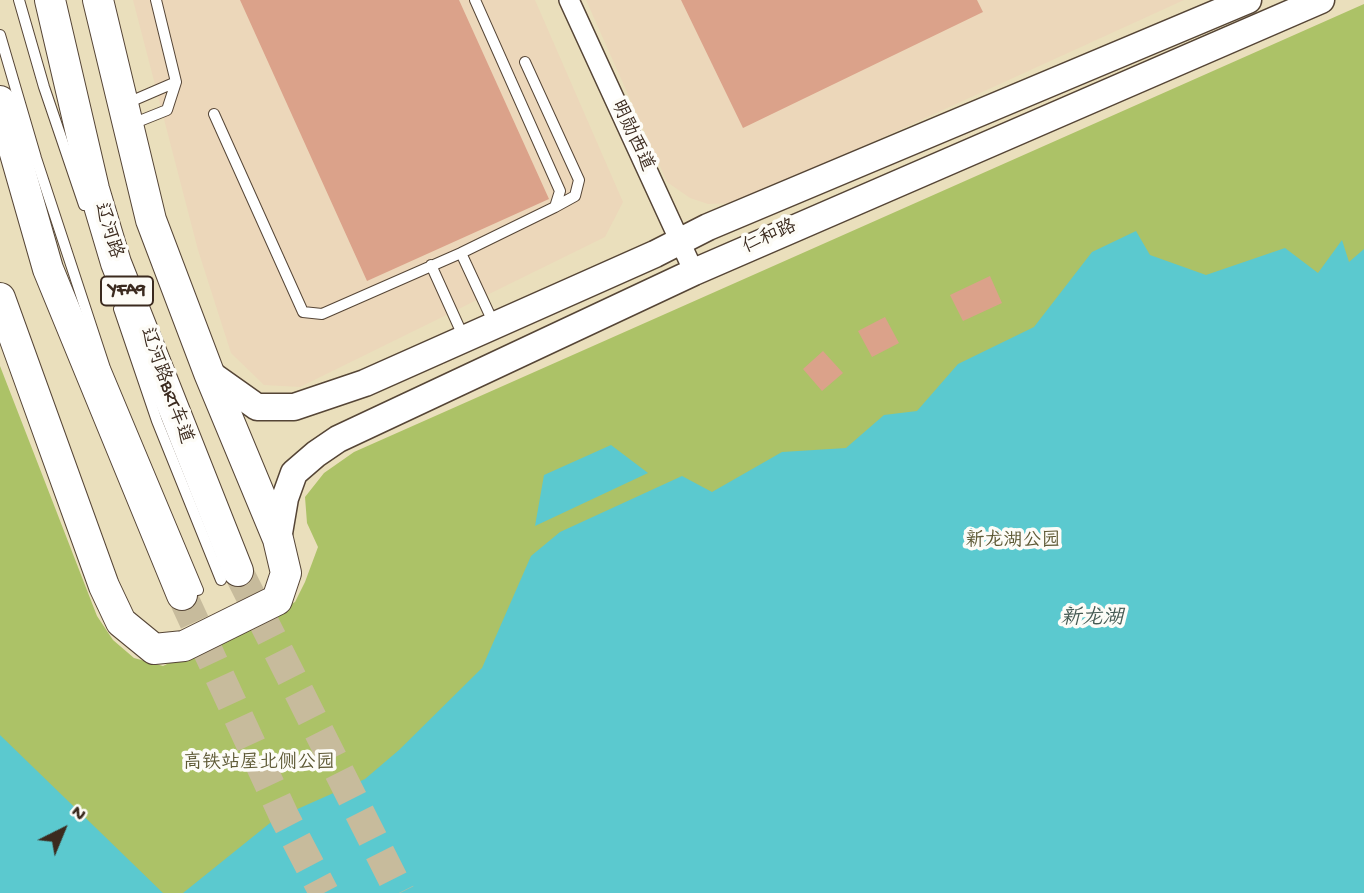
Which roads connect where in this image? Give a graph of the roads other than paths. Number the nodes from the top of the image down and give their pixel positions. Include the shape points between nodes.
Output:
1 (19, 0) edge
2 (50, 0) edge
3 (99, 0) edge
4 (475, 0) edge
5 (569, 0) edge
6 (1248, 0) edge
7 (1321, 0) edge
8 (158, 1) edge
9 (0, 35) edge
10 (525, 62) dead end
11 (176, 82) junction
12 (0, 101) edge
13 (214, 114) dead end
14 (126, 115) junction
15 (555, 207) junction
16 (87, 216) dead end
17 (681, 242) junction
18 (461, 253) junction
19 (431, 265) junction
20 (694, 272) junction
21 (113, 293) dead end
22 (0, 298) edge
23 (494, 325) junction
24 (465, 338) junction
25 (209, 373) junction
26 (278, 538) junction
27 (230, 576) joint
28 (190, 593) joint

1 - 16 lane
2 - 27 main road, 辽河路 / YFA9 via 116,263
3 - 14 main road
4 - 15 lane via 560,191
5 - 17 street, 明勋西道
6 - 17 street, 仁和路
7 - 20 street, 仁和路
8 - 11 lane
9 - 28 lane via 105,368
10 - 15 lane via 579,180 575,196
11 - 14 lane
11 - 14 lane via 167,110
12 - 28 main road via 48,269
13 - 19 lane via 303,312 322,314
14 - 25 main road via 151,219
15 - 18 lane
17 - 20 street, 明勋西道
17 - 23 street, 仁和路
18 - 19 lane
18 - 23 lane
19 - 24 lane
20 - 26 street, 仁和路 via 338,439 293,473
21 - 27 lane, 辽河路BRT车道 via 157,421
22 - 26 main road via 121,622 154,649 184,646 277,600 286,573
23 - 24 street, 仁和路
24 - 25 street, 仁和路 via 365,383 294,407 257,407
25 - 26 main road

